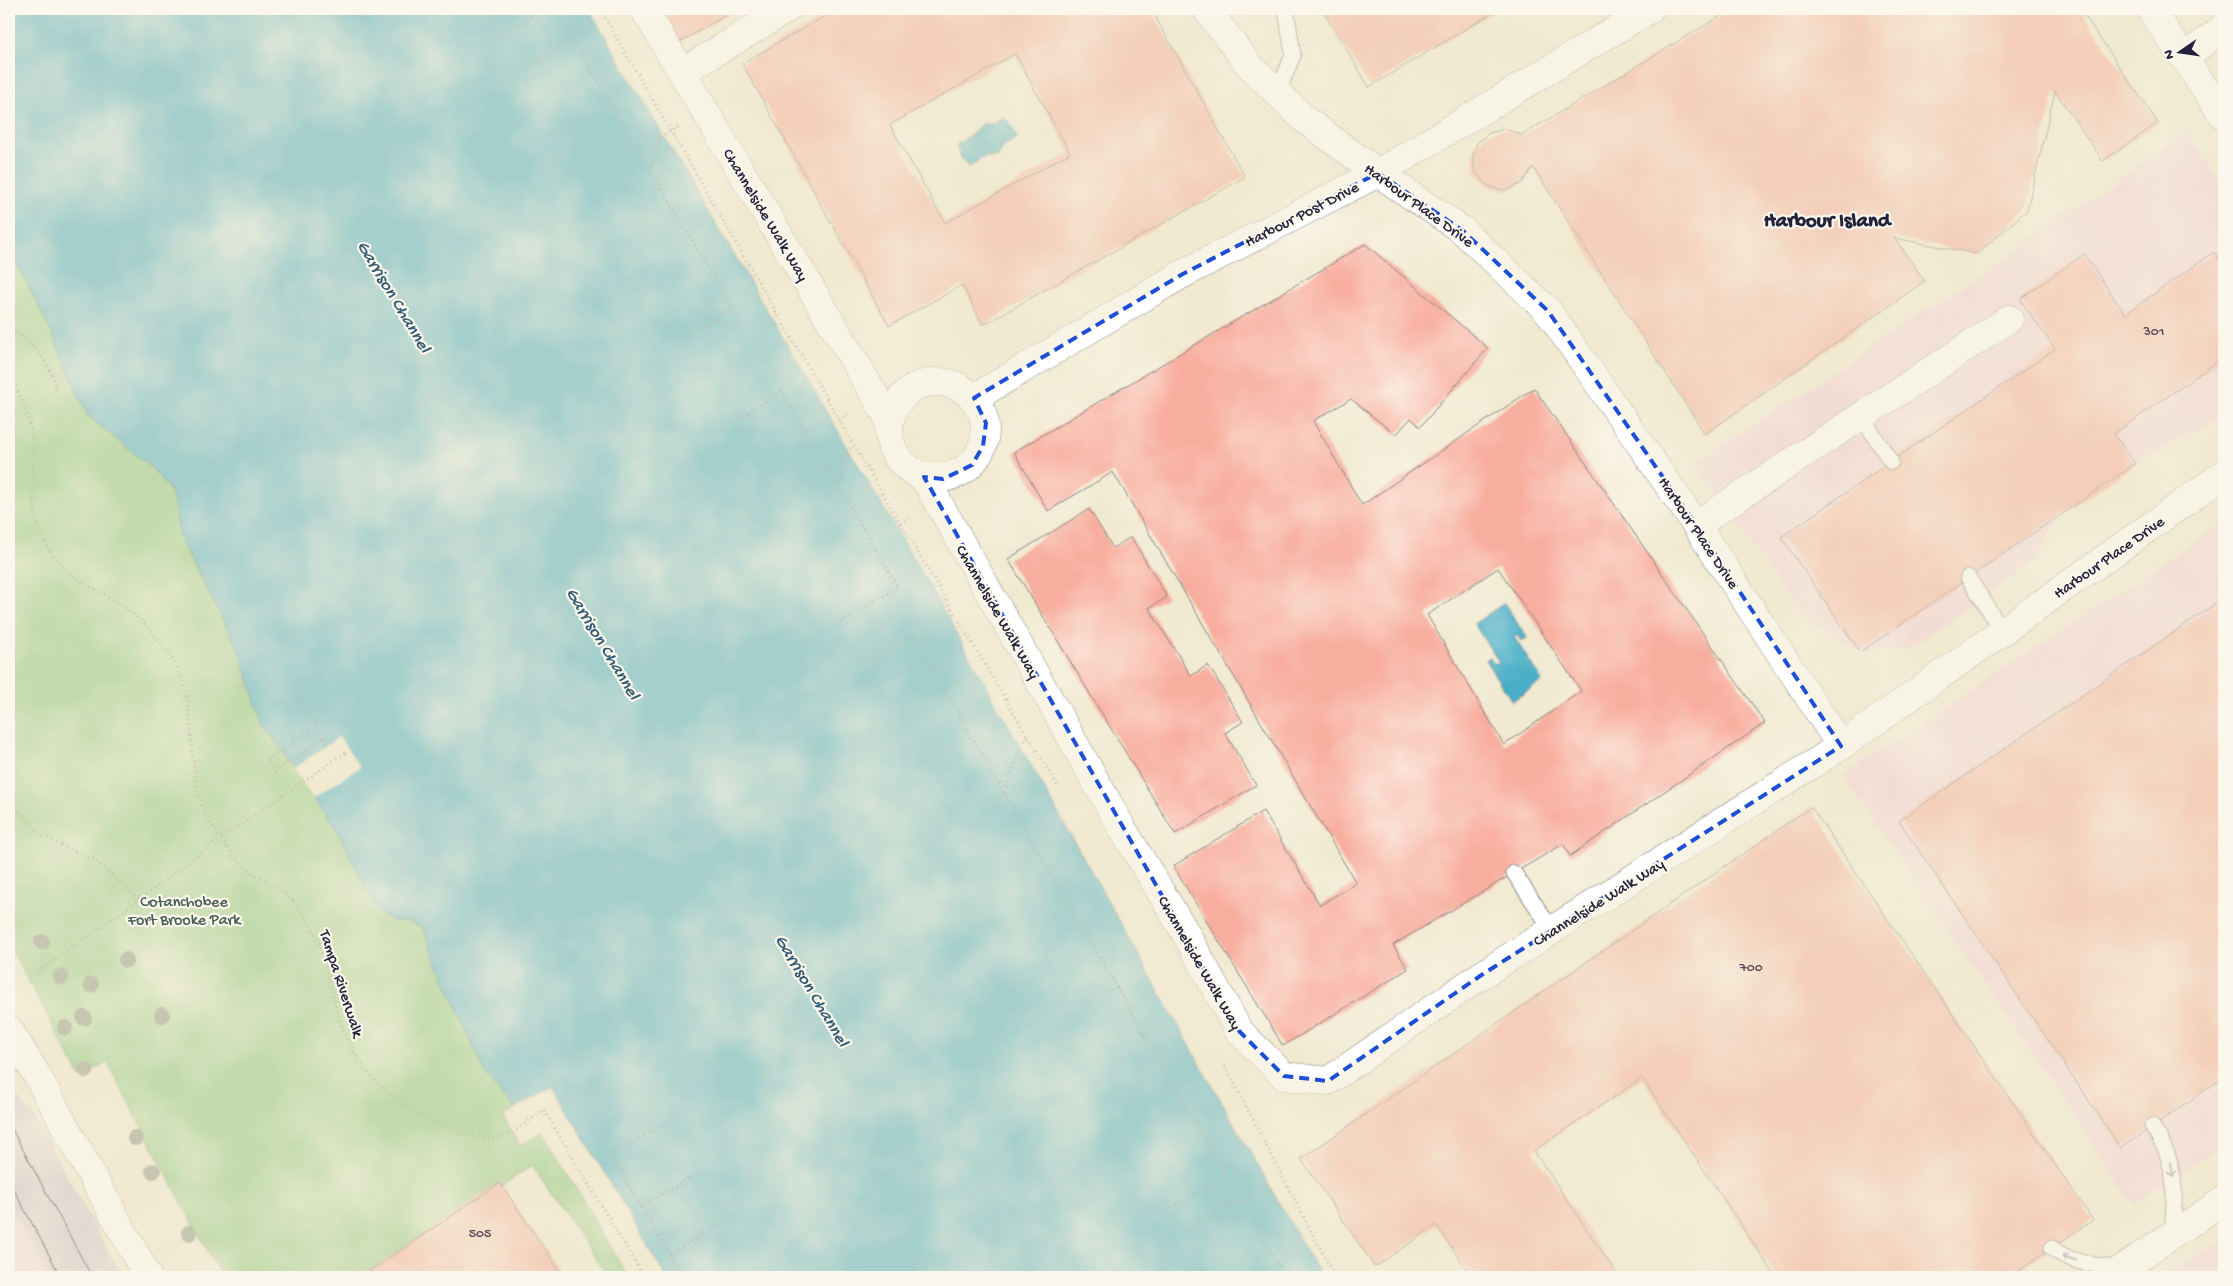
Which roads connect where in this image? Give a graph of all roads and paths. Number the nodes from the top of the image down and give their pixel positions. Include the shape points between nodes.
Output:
1 (543, 9) edge
2 (600, 9) edge
3 (644, 9) edge
4 (787, 9) edge
5 (1206, 9) edge
6 (1286, 9) edge
7 (1650, 9) edge
8 (2150, 9) edge
9 (2224, 27) edge
10 (497, 38) dead end
11 (2184, 58) junction
12 (525, 70) dead end
13 (682, 72) junction
14 (1278, 92) junction
15 (2224, 116) edge
16 (672, 131) junction
17 (651, 172) junction
18 (1378, 174) junction
19 (2009, 320) dead end
20 (9, 326) edge
21 (681, 339) dead end
22 (9, 373) edge
23 (56, 390) dead end
24 (974, 398) junction
25 (1862, 417) junction
26 (890, 419) junction
27 (718, 432) dead end
28 (854, 446) junction
29 (1891, 462) dead end
30 (2224, 474) edge
31 (924, 477) junction
32 (840, 490) junction
33 (1696, 525) junction
34 (1968, 577) dead end
35 (834, 626) dead end
36 (2002, 630) junction
37 (867, 662) dead end
38 (297, 696) dead end
39 (1027, 734) junction
40 (328, 744) dead end
41 (1841, 746) junction
42 (348, 751) dead end
43 (1004, 792) junction
44 (1062, 793) dead end
45 (9, 799) edge
46 (222, 838) junction
47 (1514, 873) dead end
48 (139, 900) junction
49 (1552, 930) junction
50 (38, 972) dead end
51 (9, 1030) edge
52 (1223, 1062) dead end
53 (662, 1126) dead end
54 (2152, 1126) dead end
55 (690, 1178) dead end
56 (2224, 1200) edge
57 (640, 1207) junction
58 (1172, 1207) dead end
59 (718, 1225) dead end
60 (1186, 1230) dead end
61 (2172, 1236) junction
62 (2052, 1248) dead end
63 (669, 1255) junction
64 (746, 1273) dead end
65 (2118, 1274) edge
66 (148, 1277) edge
67 (644, 1277) edge
68 (682, 1277) edge
69 (738, 1277) edge
70 (1285, 1277) edge
71 (1335, 1277) edge

1 - 10 path
2 - 16 path
3 - 13 street, Channelside Walk Way
4 - 13 street
5 - 14 street, Harbour Place Drive via 1250,65
6 - 14 lane via 1293,55
7 - 18 street, Harbour Post Drive
8 - 11 street
9 - 11 street
11 - 15 street
12 - 17 path via 574,40
13 - 26 street, Channelside Walk Way
14 - 18 street, Harbour Place Drive via 1304,119
16 - 17 path via 659,138
16 - 28 path
17 - 21 path via 732,308
18 - 24 street, Harbour Post Drive via 1181,275
18 - 33 street, Harbour Place Drive via 1462,230 1548,311
19 - 25 street
20 - 23 path via 39,353 54,377
22 - 46 path, Tampa Riverwalk via 25,404 32,440 33,498 41,534 60,566 136,616 173,661 187,696 203,806
24 - 26 street via 957,385 936,381 915,386 899,400
24 - 31 street via 986,423 983,446 972,465 943,479
25 - 29 lane
25 - 33 street
26 - 31 street via 889,437 895,454 906,468
27 - 32 path via 782,391
28 - 32 path via 844,452
28 - 39 path
30 - 36 street, Harbour Place Drive
31 - 49 street, Channelside Walk Way via 1122,828 1186,932 1239,1031 1284,1076 1328,1080
32 - 35 path via 898,587
33 - 41 street, Harbour Place Drive
34 - 36 lane
36 - 41 street, Harbour Place Drive
37 - 43 path via 913,635
38 - 40 path via 317,726 267,760 274,772 324,738
39 - 43 path
39 - 44 path
41 - 49 street, Channelside Walk Way
42 - 46 path
43 - 58 path via 1226,1176
45 - 48 path via 42,836 95,860
46 - 48 path
46 - 67 path, Tampa Riverwalk via 249,870 277,886 304,915 321,948 346,1038 355,1055 378,1083 423,1117 441,1126 490,1139 512,1132 544,1110
47 - 49 lane
48 - 50 path
51 - 66 street
52 - 71 path
53 - 57 path via 610,1154
54 -> 61 lane via 2170,1156 2174,1194
55 - 57 path
56 - 61 street
57 - 63 path
59 - 63 path
60 - 70 path via 1240,1199
61 - 65 street
65 -> 62 lane via 2062,1256
63 - 68 path
64 - 69 path

